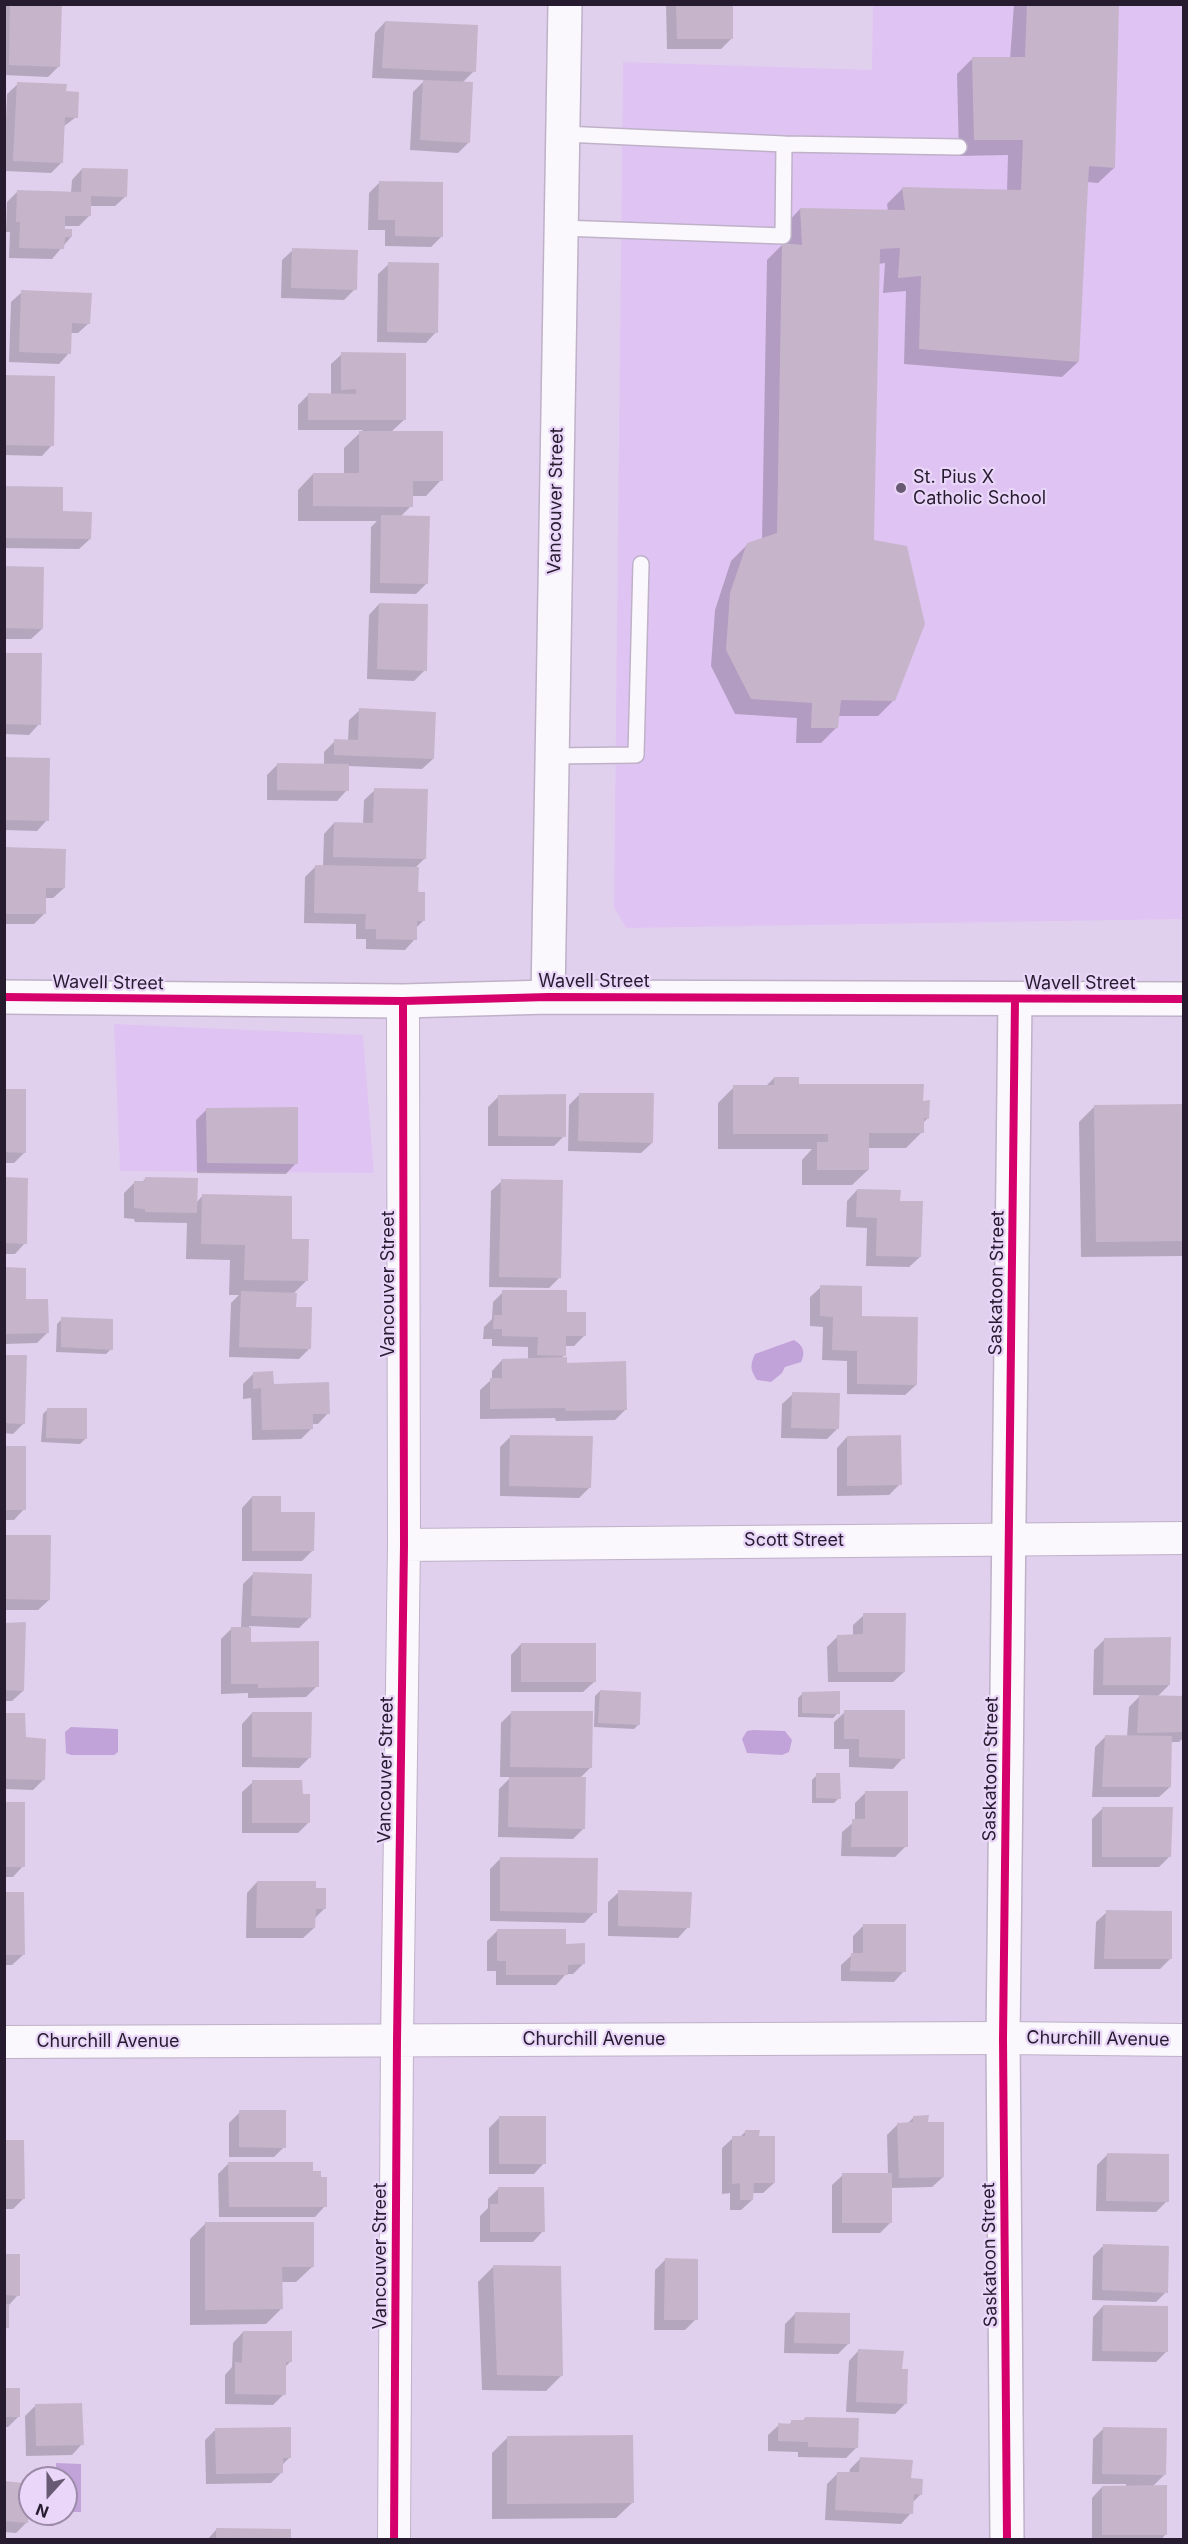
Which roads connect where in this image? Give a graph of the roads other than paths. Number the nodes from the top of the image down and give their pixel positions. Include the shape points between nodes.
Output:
1 (565, 4) edge
2 (563, 134) junction
3 (784, 144) junction
4 (959, 147) dead end
5 (561, 228) junction
6 (641, 564) dead end
7 (552, 756) junction
8 (4, 997) edge
9 (548, 997) junction
10 (1015, 999) junction
11 (1184, 999) edge
12 (404, 1000) junction
13 (1184, 1538) edge
14 (1010, 1539) junction
15 (404, 1545) junction
16 (1003, 2038) junction
17 (397, 2040) junction
18 (1184, 2040) edge
19 (4, 2042) edge
20 (394, 2540) edge
21 (1007, 2540) edge

1 - 2 street, Vancouver Street
2 - 3 lane
2 - 5 street, Vancouver Street
3 - 4 lane
3 - 5 lane via 783,236
5 - 7 street, Vancouver Street
6 - 7 lane via 636,755
7 - 9 street, Vancouver Street
8 - 12 street, Wavell Street
9 - 10 street, Wavell Street
9 - 12 street, Wavell Street
10 - 11 street, Wavell Street
10 - 14 street, Saskatoon Street
12 - 15 street, Vancouver Street
13 - 14 street, Scott Street
14 - 15 street, Scott Street
14 - 16 street, Saskatoon Street
15 - 17 street, Vancouver Street
16 - 17 street, Churchill Avenue
16 - 18 street, Churchill Avenue
16 - 21 street, Saskatoon Street
17 - 19 street, Churchill Avenue
17 - 20 street, Vancouver Street

